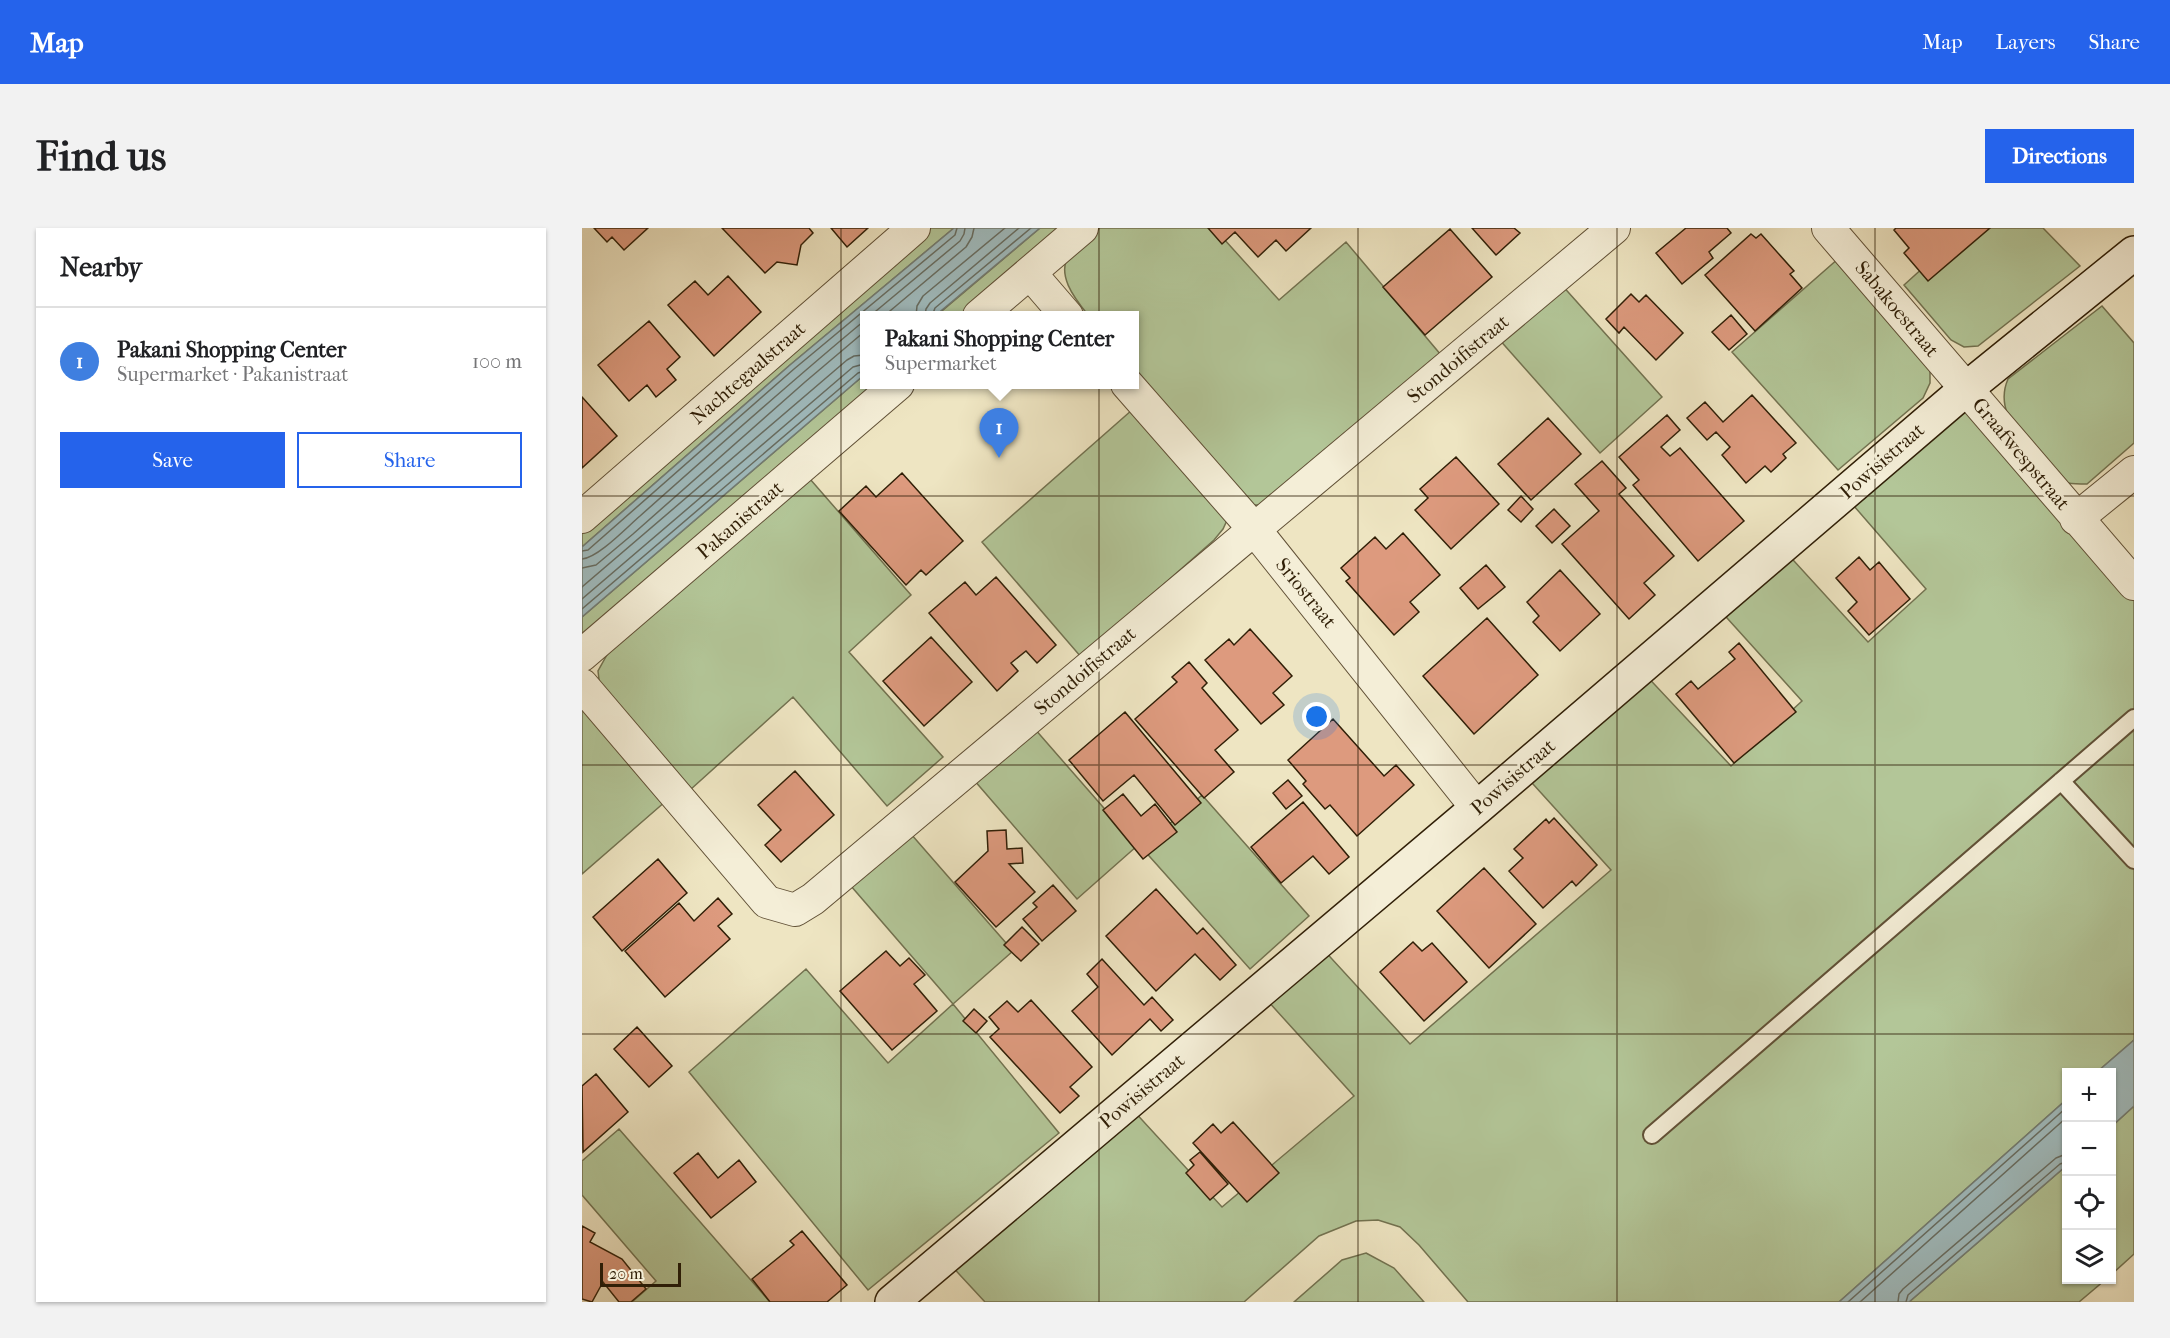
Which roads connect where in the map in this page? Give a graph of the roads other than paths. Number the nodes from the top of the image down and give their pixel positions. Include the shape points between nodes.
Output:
1 (914, 228) edge
2 (1082, 228) edge
3 (1614, 228) edge
4 (1828, 228) edge
5 (2134, 253) edge
6 (1030, 273) junction
7 (985, 311) edge
8 (1063, 311) edge
9 (892, 389) edge
10 (1131, 389) edge
11 (1966, 389) junction
12 (2134, 471) edge
13 (582, 517) edge
14 (2076, 519) junction
15 (1255, 530) junction
16 (2134, 584) edge
17 (582, 655) edge
18 (582, 685) edge
19 (2134, 718) edge
20 (2061, 781) junction
21 (1477, 808) junction
22 (2134, 860) edge
23 (1652, 1136) dead end
24 (892, 1302) edge

1 - 13 street, Nachtegaalstraat
2 - 6 street
3 - 15 street, Stondoifistraat
4 - 11 street, Sabakoestraat
5 - 11 street, Powisistraat
6 - 7 street
6 - 8 street
9 - 17 street, Pakanistraat
10 - 15 street, Sriostraat
11 - 14 street, Graafwespstraat
11 - 21 street, Powisistraat
12 - 14 street
14 - 16 street, Graafwespstraat
15 - 18 street, Stondoifistraat via 795,910 767,902
15 - 21 street, Sriostraat
19 - 20 lane
20 - 22 lane
20 - 23 lane
21 - 24 street, Powisistraat

